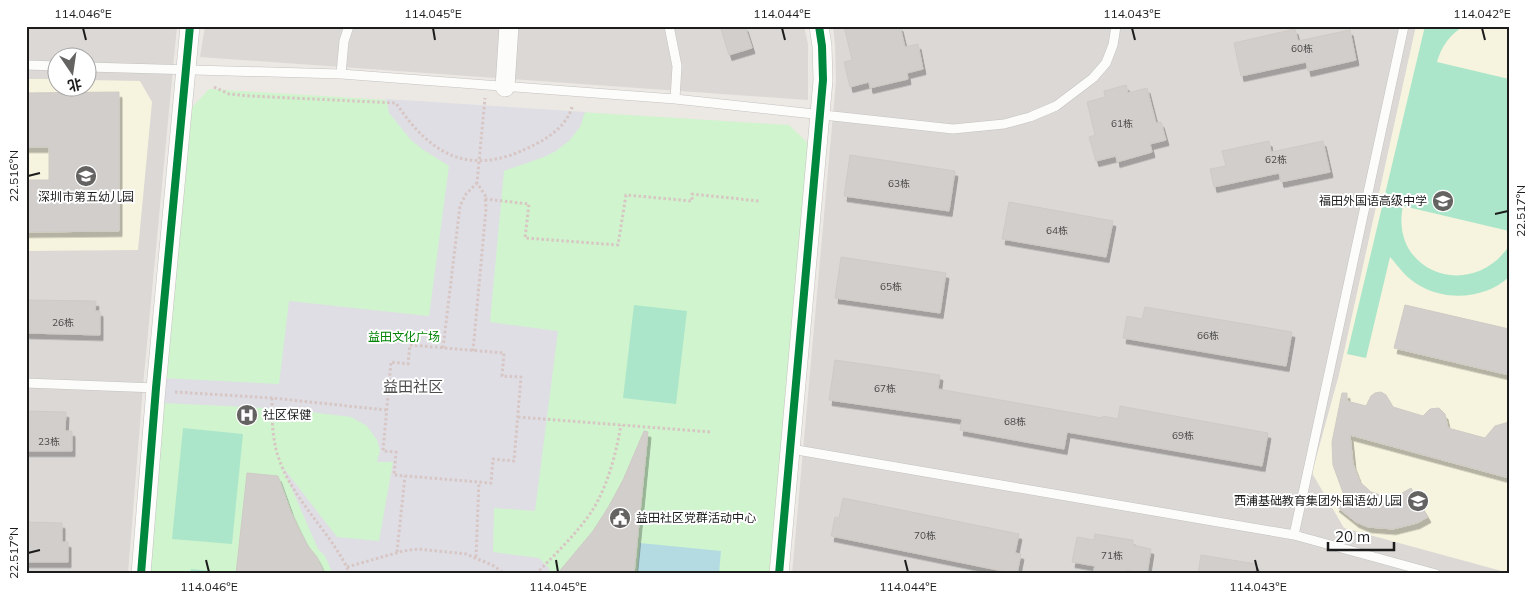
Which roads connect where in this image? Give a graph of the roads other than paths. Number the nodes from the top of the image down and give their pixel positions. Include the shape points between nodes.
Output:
1 (190, 26) edge
2 (350, 26) edge
3 (509, 26) edge
4 (669, 26) edge
5 (819, 26) edge
6 (1116, 26) edge
7 (1404, 26) edge
8 (26, 65) edge
9 (48, 66) edge
10 (98, 67) edge
11 (186, 70) junction
12 (340, 74) junction
13 (496, 86) junction
14 (675, 99) junction
15 (821, 115) junction
16 (26, 383) edge
17 (156, 389) junction
18 (791, 449) junction
19 (1294, 535) junction
20 (141, 574) edge
21 (779, 574) edge
22 (1436, 574) edge

1 - 11 street
2 - 12 lane via 344,41
3 - 13 street
4 - 14 lane via 676,66
5 - 15 street via 823,80
6 - 15 lane via 1114,44 1106,63 1093,78 1056,106 1030,117 1004,124 953,129
7 - 19 lane
8 - 9 lane
10 - 11 lane
11 - 12 lane
11 - 17 street
12 - 13 lane
13 - 14 lane
14 - 15 lane
15 - 18 street
16 - 17 lane
17 - 20 street
18 - 19 lane
18 - 21 street
19 - 22 lane

